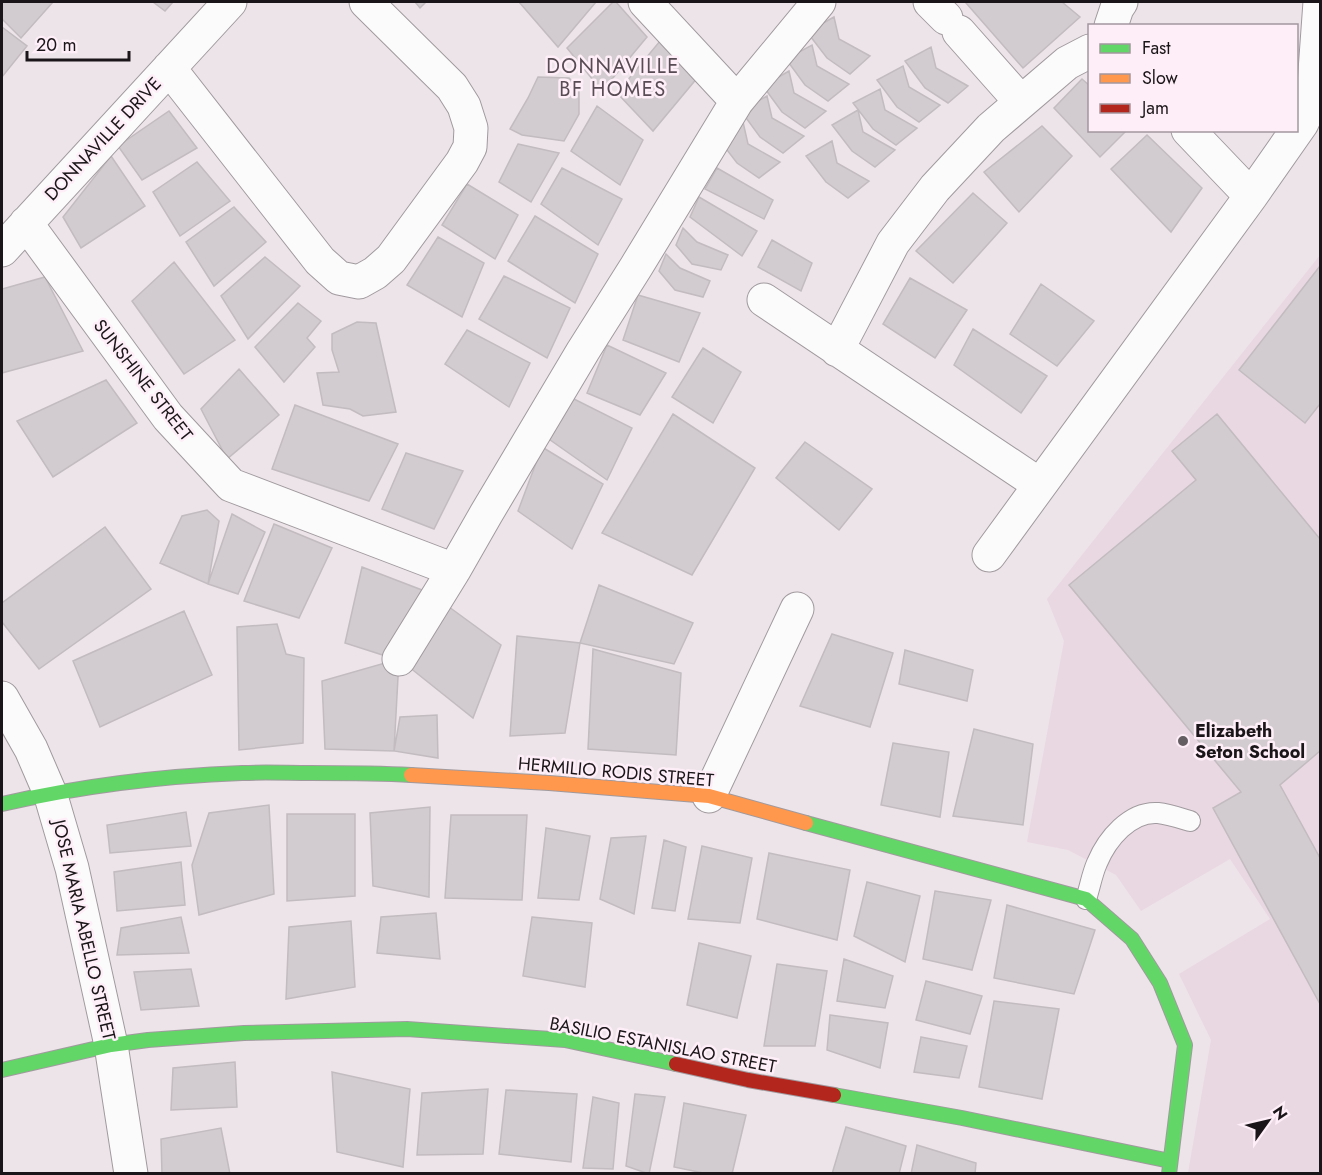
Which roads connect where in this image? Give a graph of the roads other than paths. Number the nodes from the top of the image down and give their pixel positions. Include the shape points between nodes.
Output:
1 (230, 2) edge
2 (366, 2) edge
3 (645, 2) edge
4 (819, 2) edge
5 (1121, 2) edge
6 (1320, 2) edge
7 (945, 17) edge
8 (1112, 24) edge
9 (1088, 52) edge
10 (169, 68) junction
11 (737, 101) junction
12 (1021, 102) junction
13 (1298, 129) edge
14 (1190, 132) edge
15 (1296, 132) edge
16 (1251, 196) junction
17 (26, 223) junction
18 (2, 250) edge
19 (764, 300) dead end
20 (837, 350) junction
21 (1040, 485) junction
22 (989, 555) dead end
23 (454, 570) junction
24 (797, 609) dead end
25 (399, 659) dead end
26 (2, 698) edge
27 (50, 794) junction
28 (709, 796) junction
29 (2, 804) edge
30 (1190, 821) dead end
31 (1086, 899) junction
32 (111, 1046) junction
33 (2, 1070) edge
34 (1170, 1167) edge
35 (130, 1173) edge

1 - 10 street, DONNAVILLE DRIVE
2 - 10 street via 452,87 471,128 470,147 456,171 391,259 359,282 339,278 320,261
3 - 11 street
4 - 11 street
5 - 8 street
6 - 13 street via 1313,99
7 - 12 street
9 - 12 street via 1067,63
10 - 17 street, DONNAVILLE DRIVE
11 - 23 street
12 - 20 street via 935,188 893,243
14 - 16 street
15 - 16 street
16 - 21 street
17 - 18 street, DONNAVILLE DRIVE
17 - 23 street, SUNSHINE STREET via 168,417 231,485
19 - 20 street
20 - 21 street
21 - 22 street
23 - 25 street
24 - 28 street
26 - 27 street, JOSE MARIA ABELLO STREET via 31,749
27 - 28 street, HERMILIO RODIS STREET via 213,775 383,773
27 - 29 street, HERMILIO RODIS STREET
27 - 32 street, JOSE MARIA ABELLO STREET via 72,868
28 - 31 street, HERMILIO RODIS STREET
30 - 31 lane via 1159,813 1143,814 1126,824 1109,840 1096,864
31 - 34 street, HERMILIO RODIS STREET via 1132,939 1160,983 1185,1045
32 - 33 street, BASILIO ESTANISLAO STREET
32 - 34 street, BASILIO ESTANISLAO STREET via 244,1033 407,1029 565,1040 748,1080 962,1118
32 - 35 street, JOSE MARIA ABELLO STREET

